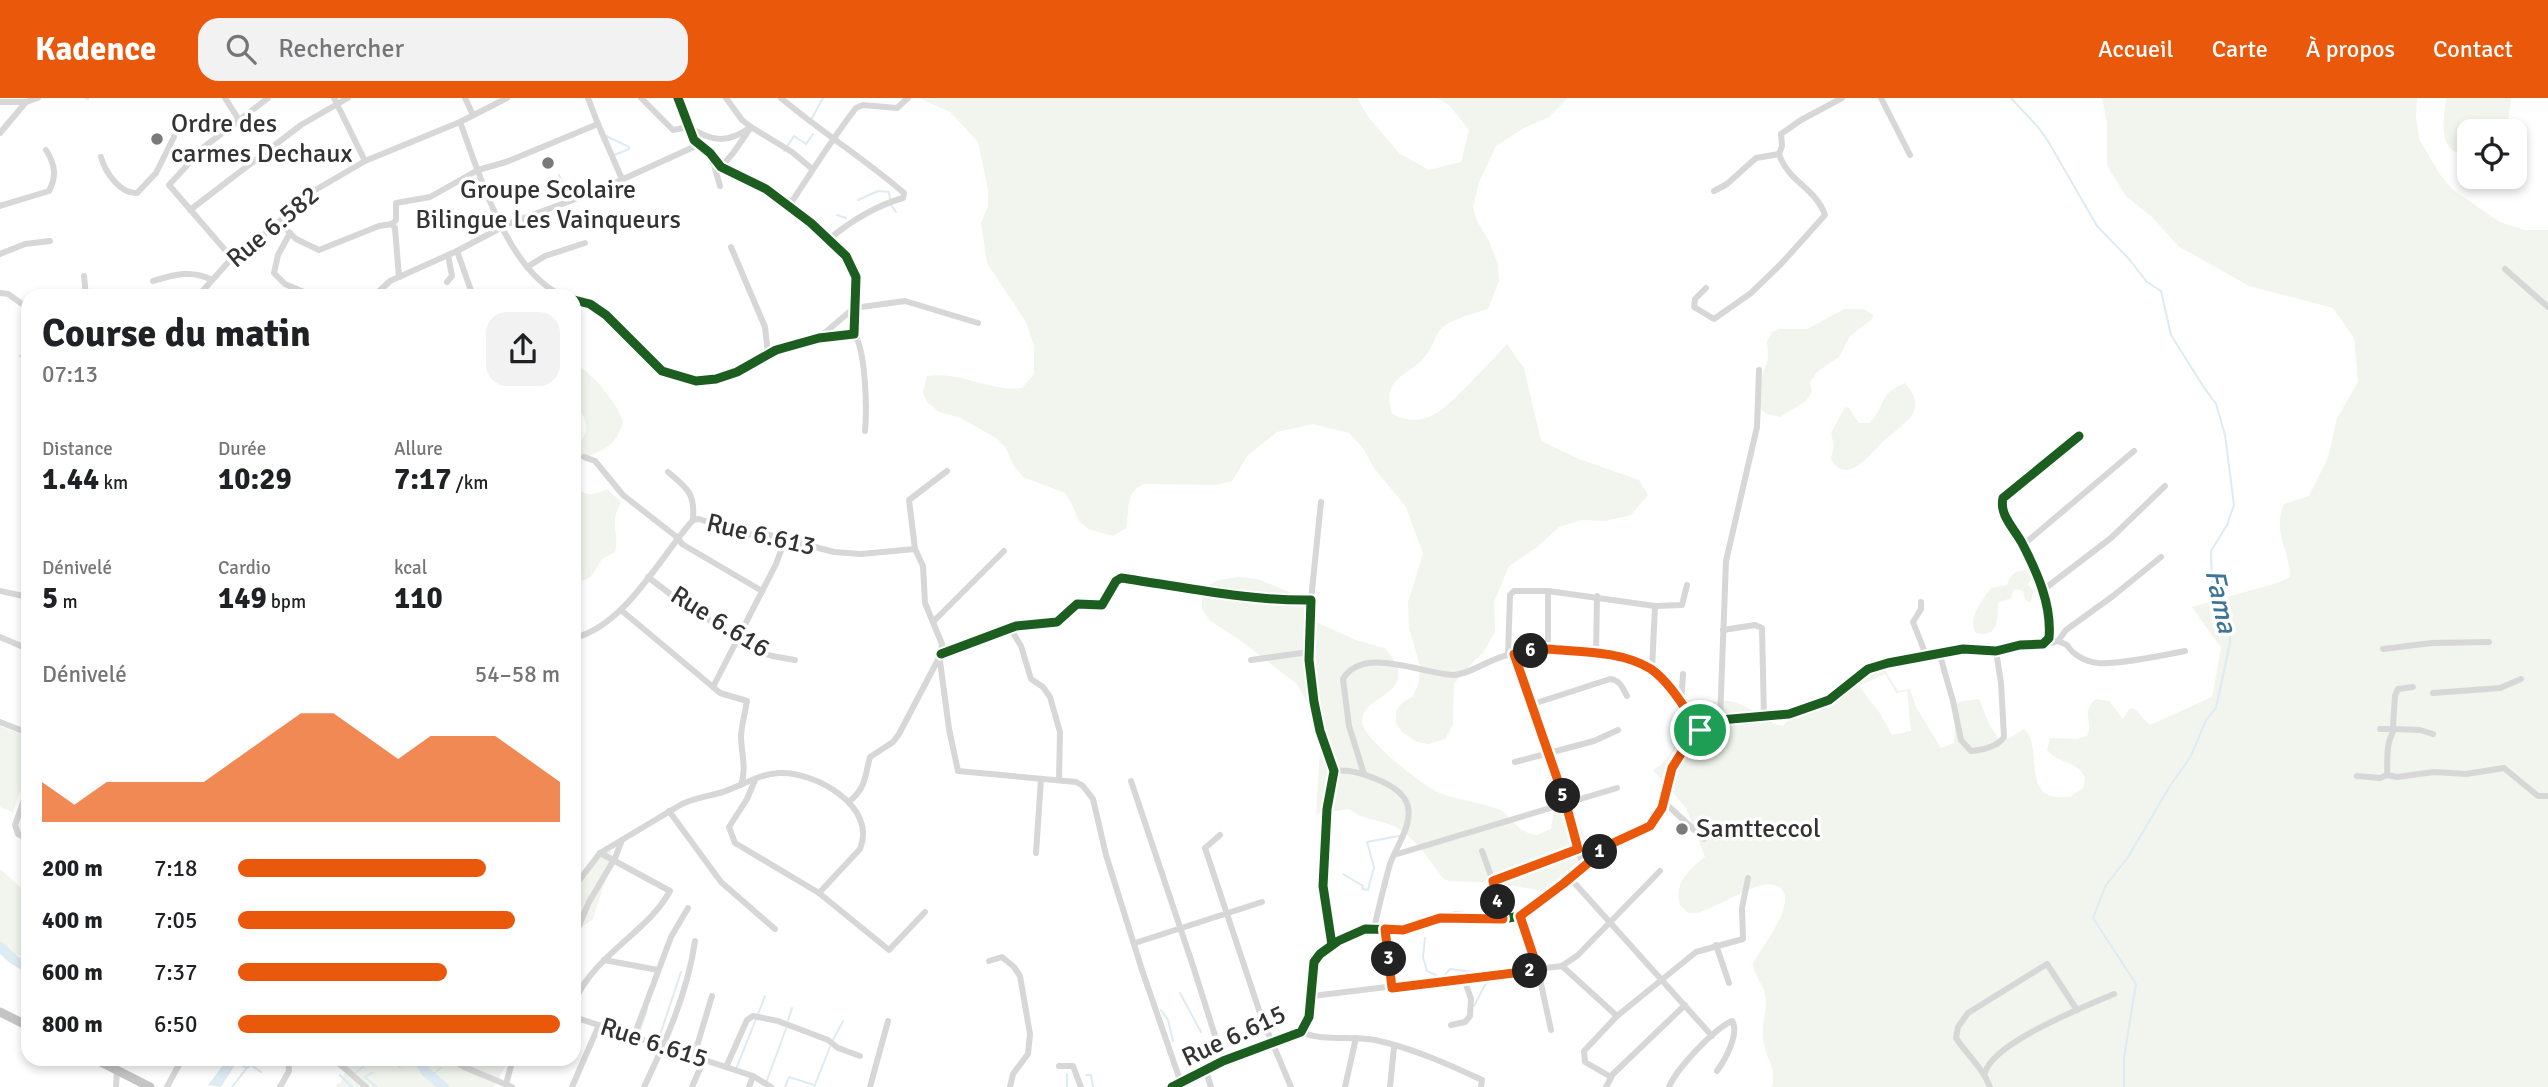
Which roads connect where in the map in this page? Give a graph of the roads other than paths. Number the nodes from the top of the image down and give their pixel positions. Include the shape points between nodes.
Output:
1 (38, 98) edge
2 (225, 98) edge
3 (268, 98) edge
4 (348, 98) edge
5 (466, 98) edge
6 (507, 98) edge
7 (588, 98) edge
8 (640, 98) edge
9 (678, 98) edge
10 (726, 98) edge
11 (782, 98) edge
12 (908, 98) edge
13 (1842, 98) edge
14 (1881, 98) edge
15 (15, 101) edge
16 (335, 101) edge
17 (2, 102) edge
18 (26, 102) junction
19 (473, 115) junction
20 (240, 120) junction
21 (460, 122) junction
22 (598, 124) junction
23 (689, 127) junction
24 (751, 127) junction
25 (0, 133) edge
26 (174, 137) dead end
27 (833, 139) junction
28 (698, 145) junction
29 (46, 150) dead end
30 (710, 153) junction
31 (1779, 154) junction
32 (1910, 155) dead end
33 (101, 157) dead end
34 (365, 161) junction
35 (721, 167) junction
36 (811, 168) junction
37 (478, 170) junction
38 (156, 173) junction
39 (622, 180) junction
40 (169, 185) junction
41 (719, 186) dead end
42 (1714, 191) dead end
43 (0, 206) edge
44 (789, 206) junction
45 (190, 210) junction
46 (279, 222) junction
47 (392, 224) junction
48 (502, 228) junction
49 (290, 233) junction
50 (829, 239) junction
51 (50, 240) dead end
52 (585, 243) dead end
53 (731, 247) dead end
54 (457, 251) junction
55 (0, 254) edge
56 (448, 255) junction
57 (232, 258) junction
58 (527, 267) junction
59 (2505, 269) dead end
60 (84, 276) dead end
61 (399, 277) junction
62 (212, 280) junction
63 (153, 281) dead end
64 (447, 282) dead end
65 (1706, 288) dead end
66 (85, 289) edge
67 (204, 289) edge
68 (293, 289) edge
69 (381, 289) edge
70 (471, 289) edge
71 (549, 289) edge
72 (0, 293) edge
73 (581, 302) edge
74 (21, 303) edge
75 (2548, 307) edge
76 (855, 308) junction
77 (978, 323) dead end
78 (854, 334) junction
79 (819, 338) junction
80 (768, 354) junction
81 (1759, 370) dead end
82 (865, 431) dead end
83 (2079, 436) dead end
84 (2134, 452) dead end
85 (584, 457) dead end
86 (947, 471) dead end
87 (668, 472) dead end
88 (2165, 486) dead end
89 (1321, 502) dead end
90 (693, 520) junction
91 (678, 538) junction
92 (785, 540) junction
93 (2023, 545) junction
94 (915, 549) junction
95 (1004, 551) dead end
96 (2161, 557) dead end
97 (648, 577) junction
98 (1687, 585) dead end
99 (2043, 590) junction
100 (0, 591) edge
101 (762, 591) junction
102 (1548, 591) junction
103 (21, 596) edge
104 (1597, 596) junction
105 (1311, 600) junction
106 (1921, 602) dead end
107 (1655, 606) junction
108 (621, 610) junction
109 (933, 622) junction
110 (1010, 628) junction
111 (1723, 630) junction
112 (581, 636) edge
113 (0, 637) edge
114 (739, 639) junction
115 (2058, 641) junction
116 (2489, 642) dead end
117 (2043, 644) junction
118 (21, 646) edge
119 (1548, 649) junction
120 (2383, 649) dead end
121 (2185, 650) dead end
122 (1996, 651) junction
123 (1309, 652) junction
124 (1940, 652) junction
125 (1596, 653) junction
126 (1511, 654) junction
127 (1926, 655) junction
128 (941, 658) junction
129 (795, 660) dead end
130 (1251, 660) dead end
131 (1652, 670) junction
132 (1683, 674) dead end
133 (2521, 680) dead end
134 (714, 686) junction
135 (2413, 687) dead end
136 (2433, 693) dead end
137 (1627, 696) dead end
138 (1681, 704) junction
139 (1530, 705) junction
140 (1764, 717) junction
141 (1720, 720) junction
142 (0, 722) edge
143 (2380, 729) dead end
144 (2395, 729) junction
145 (21, 730) edge
146 (1618, 730) dead end
147 (1700, 730) junction
148 (2433, 734) dead end
149 (1549, 753) junction
150 (1515, 762) dead end
151 (1334, 771) junction
152 (1364, 774) junction
153 (2387, 775) junction
154 (2357, 776) dead end
155 (1041, 779) junction
156 (755, 780) junction
157 (1059, 780) junction
158 (1131, 781) dead end
159 (741, 785) junction
160 (1617, 788) dead end
161 (2548, 796) edge
162 (850, 801) junction
163 (1664, 802) junction
164 (1566, 804) junction
165 (21, 808) edge
166 (669, 811) junction
167 (1220, 835) dead end
168 (21, 836) edge
169 (1704, 839) dead end
170 (622, 840) junction
171 (1578, 849) junction
172 (1482, 851) dead end
173 (600, 853) junction
174 (1036, 853) dead end
175 (1394, 855) junction
176 (614, 861) junction
177 (1583, 866) junction
178 (1660, 872) dead end
179 (581, 878) edge
180 (1570, 878) junction
181 (1748, 878) dead end
182 (1493, 881) junction
183 (819, 893) junction
184 (1262, 902) dead end
185 (688, 908) dead end
186 (925, 912) dead end
187 (1226, 913) junction
188 (1520, 916) junction
189 (1503, 919) junction
190 (581, 921) edge
191 (1610, 922) junction
192 (1180, 928) junction
193 (775, 929) dead end
194 (1374, 929) junction
195 (1385, 929) junction
196 (695, 941) dead end
197 (1135, 943) junction
198 (1332, 945) junction
199 (1716, 945) junction
200 (604, 960) junction
201 (989, 961) dead end
202 (1562, 965) junction
203 (658, 970) junction
204 (1538, 970) junction
205 (1464, 979) junction
206 (1661, 979) junction
207 (1729, 983) dead end
208 (581, 988) edge
209 (1392, 988) junction
210 (2114, 994) dead end
211 (712, 996) dead end
212 (1312, 996) junction
213 (1685, 1006) junction
214 (2077, 1010) junction
215 (0, 1012) edge
216 (1617, 1016) junction
217 (581, 1019) edge
218 (888, 1021) dead end
219 (21, 1022) edge
220 (599, 1025) junction
221 (1451, 1025) dead end
222 (1551, 1030) dead end
223 (1301, 1032) junction
224 (634, 1036) junction
225 (1712, 1036) junction
226 (1356, 1038) junction
227 (1271, 1042) junction
228 (664, 1046) junction
229 (1394, 1046) junction
230 (695, 1056) junction
231 (860, 1056) dead end
232 (704, 1059) junction
233 (1223, 1061) junction
234 (109, 1066) edge
235 (178, 1066) edge
236 (289, 1066) edge
237 (342, 1066) edge
238 (512, 1066) edge
239 (1059, 1066) dead end
240 (464, 1067) edge
241 (726, 1067) junction
242 (117, 1070) junction
243 (1206, 1071) junction
244 (1717, 1071) dead end
245 (1985, 1073) junction
246 (753, 1076) junction
247 (1611, 1077) junction
248 (1181, 1083) junction
249 (509, 1085) edge
250 (1392, 1086) edge
251 (116, 1087) edge
252 (150, 1087) edge
253 (167, 1087) edge
254 (281, 1087) edge
255 (366, 1087) edge
256 (572, 1087) edge
257 (644, 1087) edge
258 (692, 1087) edge
259 (748, 1087) edge
260 (771, 1087) edge
261 (870, 1087) edge
262 (1010, 1087) edge
263 (1081, 1087) edge
264 (1172, 1087) edge
265 (1211, 1087) edge
266 (1291, 1087) edge
267 (1345, 1087) edge
268 (1481, 1087) edge
269 (1606, 1087) edge
270 (1670, 1087) edge
271 (1990, 1087) edge

1 - 18 street
2 - 20 street
3 - 20 street
4 - 16 street
5 - 19 street
6 - 19 street, Rue 6.582
7 - 22 street
8 - 23 street via 673,130
9 - 23 street
10 - 24 street
11 - 27 street
12 - 27 street via 897,108 859,106
13 - 31 street via 1781,135
14 - 32 street
15 - 17 street
15 - 18 street
16 - 34 street
16 - 45 street
18 - 25 street
19 - 21 street, Rue 6.582
20 - 40 street via 198,153
21 - 34 street, Rue 6.582
21 - 37 street
22 - 37 street
22 - 39 street
23 - 24 street via 706,138 719,139 736,137
23 - 28 street
24 - 35 street
24 - 36 street
26 - 38 street
27 - 36 street
27 - 50 street via 904,193 903,198 859,216
28 - 30 street
28 - 39 street
29 - 43 street via 55,173 49,191
30 - 35 street
30 - 41 street
31 - 42 street via 1756,158
31 - 65 street via 1787,173 1808,189 1825,215 1751,293 1714,319 1694,307
33 - 38 street via 110,175 130,193 141,190
34 - 46 street, Rue 6.582 via 312,191
35 - 44 street
36 - 44 street
37 - 47 street via 430,197 396,203
37 - 48 street
38 - 40 street
39 - 48 street
40 - 45 street
44 - 50 street
45 - 57 street
46 - 49 street
46 - 57 street, Rue 6.582
47 - 49 street via 319,250
47 - 61 street
48 - 54 street
48 - 58 street
49 - 68 street via 274,272
50 - 76 street via 846,256 856,277
51 - 55 street
52 - 58 street
53 - 80 street via 765,327
54 - 56 street
54 - 70 street
56 - 61 street
56 - 64 street via 452,276
57 - 62 street, Rue 6.582
58 - 71 street
59 - 75 street
60 - 66 street
61 - 69 street
62 - 63 street via 189,273
62 - 67 street, Rue 6.582
72 - 74 street
73 - 80 street via 606,315 662,371 696,381 737,372
76 - 77 street via 905,301
76 - 78 street
76 - 79 street
78 - 79 street
78 - 82 street via 862,356
79 - 80 street
81 - 111 street via 1757,427 1728,545
83 - 93 street via 2003,498 2002,509
84 - 93 street
85 - 91 street via 595,461 623,495
86 - 94 street via 909,499
87 - 90 street via 691,497
88 - 99 street via 2111,538
89 - 105 street
90 - 91 street, Rue 6.613
90 - 92 street, Rue 6.613
91 - 97 street, Rue 6.613
91 - 101 street
92 - 94 street, Rue 6.613 via 861,554
92 - 101 street
93 - 99 street
94 - 109 street via 923,566 926,603
95 - 109 street
96 - 115 street
97 - 108 street, Rue 6.613
97 - 114 street, Rue 6.616
98 - 107 street via 1682,605
99 - 117 street via 2050,627
100 - 103 street
101 - 114 street
102 - 104 street
102 - 119 street
102 - 126 street via 1511,592
104 - 107 street
104 - 125 street
105 - 110 street via 1222,594 1121,578 1102,605 1077,604 1057,622
105 - 123 street
106 - 127 street via 1913,622
107 - 131 street
108 - 112 street, Rue 6.613
108 - 134 street
109 - 128 street via 942,644
110 - 128 street
110 - 157 street via 1031,678 1050,696 1060,732
111 - 140 street via 1762,628
111 - 141 street
113 - 118 street
114 - 129 street, Rue 6.616 via 772,656
114 - 134 street
115 - 117 street
115 - 121 street via 2098,664
116 - 120 street
117 - 122 street
119 - 125 street
119 - 126 street
122 - 124 street
122 - 124 street via 2004,737 1971,751 1961,740
123 - 130 street
123 - 151 street via 1320,731
124 - 127 street
125 - 131 street
126 - 139 street
126 - 152 street via 1458,674 1373,661 1351,669 1343,679 1344,699
127 - 140 street via 1868,670 1822,703 1789,715
128 - 155 street via 948,729 958,771
128 - 162 street via 899,734 870,757 865,783
131 - 138 street
132 - 138 street
133 - 136 street via 2500,688
134 - 159 street via 720,693 747,701 741,730 745,772
135 - 144 street via 2398,689
137 - 139 street via 1620,683 1610,680
138 - 147 street
139 - 149 street
140 - 141 street
141 - 147 street
142 - 145 street
143 - 144 street
144 - 148 street
144 - 153 street via 2388,747
146 - 149 street
147 - 163 street via 1672,768
149 - 150 street
149 - 164 street
151 - 152 street
151 - 198 street via 1326,817 1323,886
152 - 175 street via 1390,785 1408,806
153 - 154 street
153 - 161 street via 2466,774 2504,768 2538,796
155 - 157 street
155 - 174 street
156 - 159 street
156 - 162 street via 786,773 819,783
156 - 183 street via 729,827 730,835 761,860
157 - 197 street via 1076,782 1093,799
158 - 192 street
159 - 166 street
160 - 164 street
162 - 183 street via 859,817 863,841
163 - 169 street
163 - 177 street via 1650,826 1611,844
164 - 171 street
164 - 175 street
165 - 168 street via 15,825
166 - 170 street
166 - 193 street via 720,882
167 - 187 street via 1205,848
170 - 173 street
170 - 176 street
171 - 177 street
171 - 182 street
172 - 182 street
173 - 176 street
173 - 179 street
175 - 194 street
176 - 190 street
176 - 200 street via 670,891
177 - 180 street
178 - 191 street
180 - 188 street
180 - 191 street
181 - 199 street via 1742,908 1743,939
182 - 189 street
183 - 186 street via 889,950
184 - 187 street
185 - 203 street via 670,937
187 - 192 street
187 - 227 street
188 - 189 street
188 - 204 street
189 - 195 street via 1440,918 1403,930
191 - 202 street
191 - 206 street
192 - 197 street
192 - 233 street
194 - 195 street
194 - 198 street via 1353,933
195 - 209 street
196 - 228 street
197 - 248 street
198 - 212 street, Rue 6.615 via 1314,962
199 - 206 street via 1696,952
199 - 207 street
200 - 203 street
200 - 208 street
201 - 262 street via 1002,957 1019,972 1028,1012 1030,1047
202 - 204 street
202 - 216 street
203 - 224 street
204 - 205 street
204 - 222 street
205 - 209 street
205 - 221 street via 1471,999 1470,1016
206 - 213 street
206 - 216 street
209 - 212 street
210 - 214 street
211 - 230 street
212 - 223 street, Rue 6.615
213 - 225 street
213 - 247 street
214 - 245 street via 2015,1042
214 - 245 street via 2047,964 1968,1013 1956,1038
215 - 219 highway
216 - 247 street via 1583,1055 1585,1062
217 - 220 street, Rue 6.615
218 - 261 street
220 - 224 street, Rue 6.615
220 - 256 street
223 - 226 street
223 - 227 street, Rue 6.615
224 - 228 street, Rue 6.615
225 - 244 street via 1729,1022 1735,1023
225 - 270 street
226 - 229 street
226 - 267 street
227 - 233 street, Rue 6.615
227 - 266 street
228 - 230 street, Rue 6.615
228 - 257 street
229 - 250 street
229 - 268 street via 1451,1065 1482,1080
230 - 232 street, Rue 6.615
231 - 241 street via 828,1040 752,1016
232 - 241 street, Rue 6.615
232 - 258 street
233 - 243 street, Rue 6.615
234 - 242 highway
235 - 253 street
236 - 254 street
237 - 255 street
238 - 249 street
239 - 263 street via 1073,1066
240 - 249 street
241 - 246 street, Rue 6.615
242 - 251 street
242 - 252 highway
243 - 248 street, Rue 6.615
243 - 265 street
245 - 271 street
246 - 259 street
246 - 260 street, Rue 6.615
247 - 269 street
248 - 264 street, Rue 6.615

